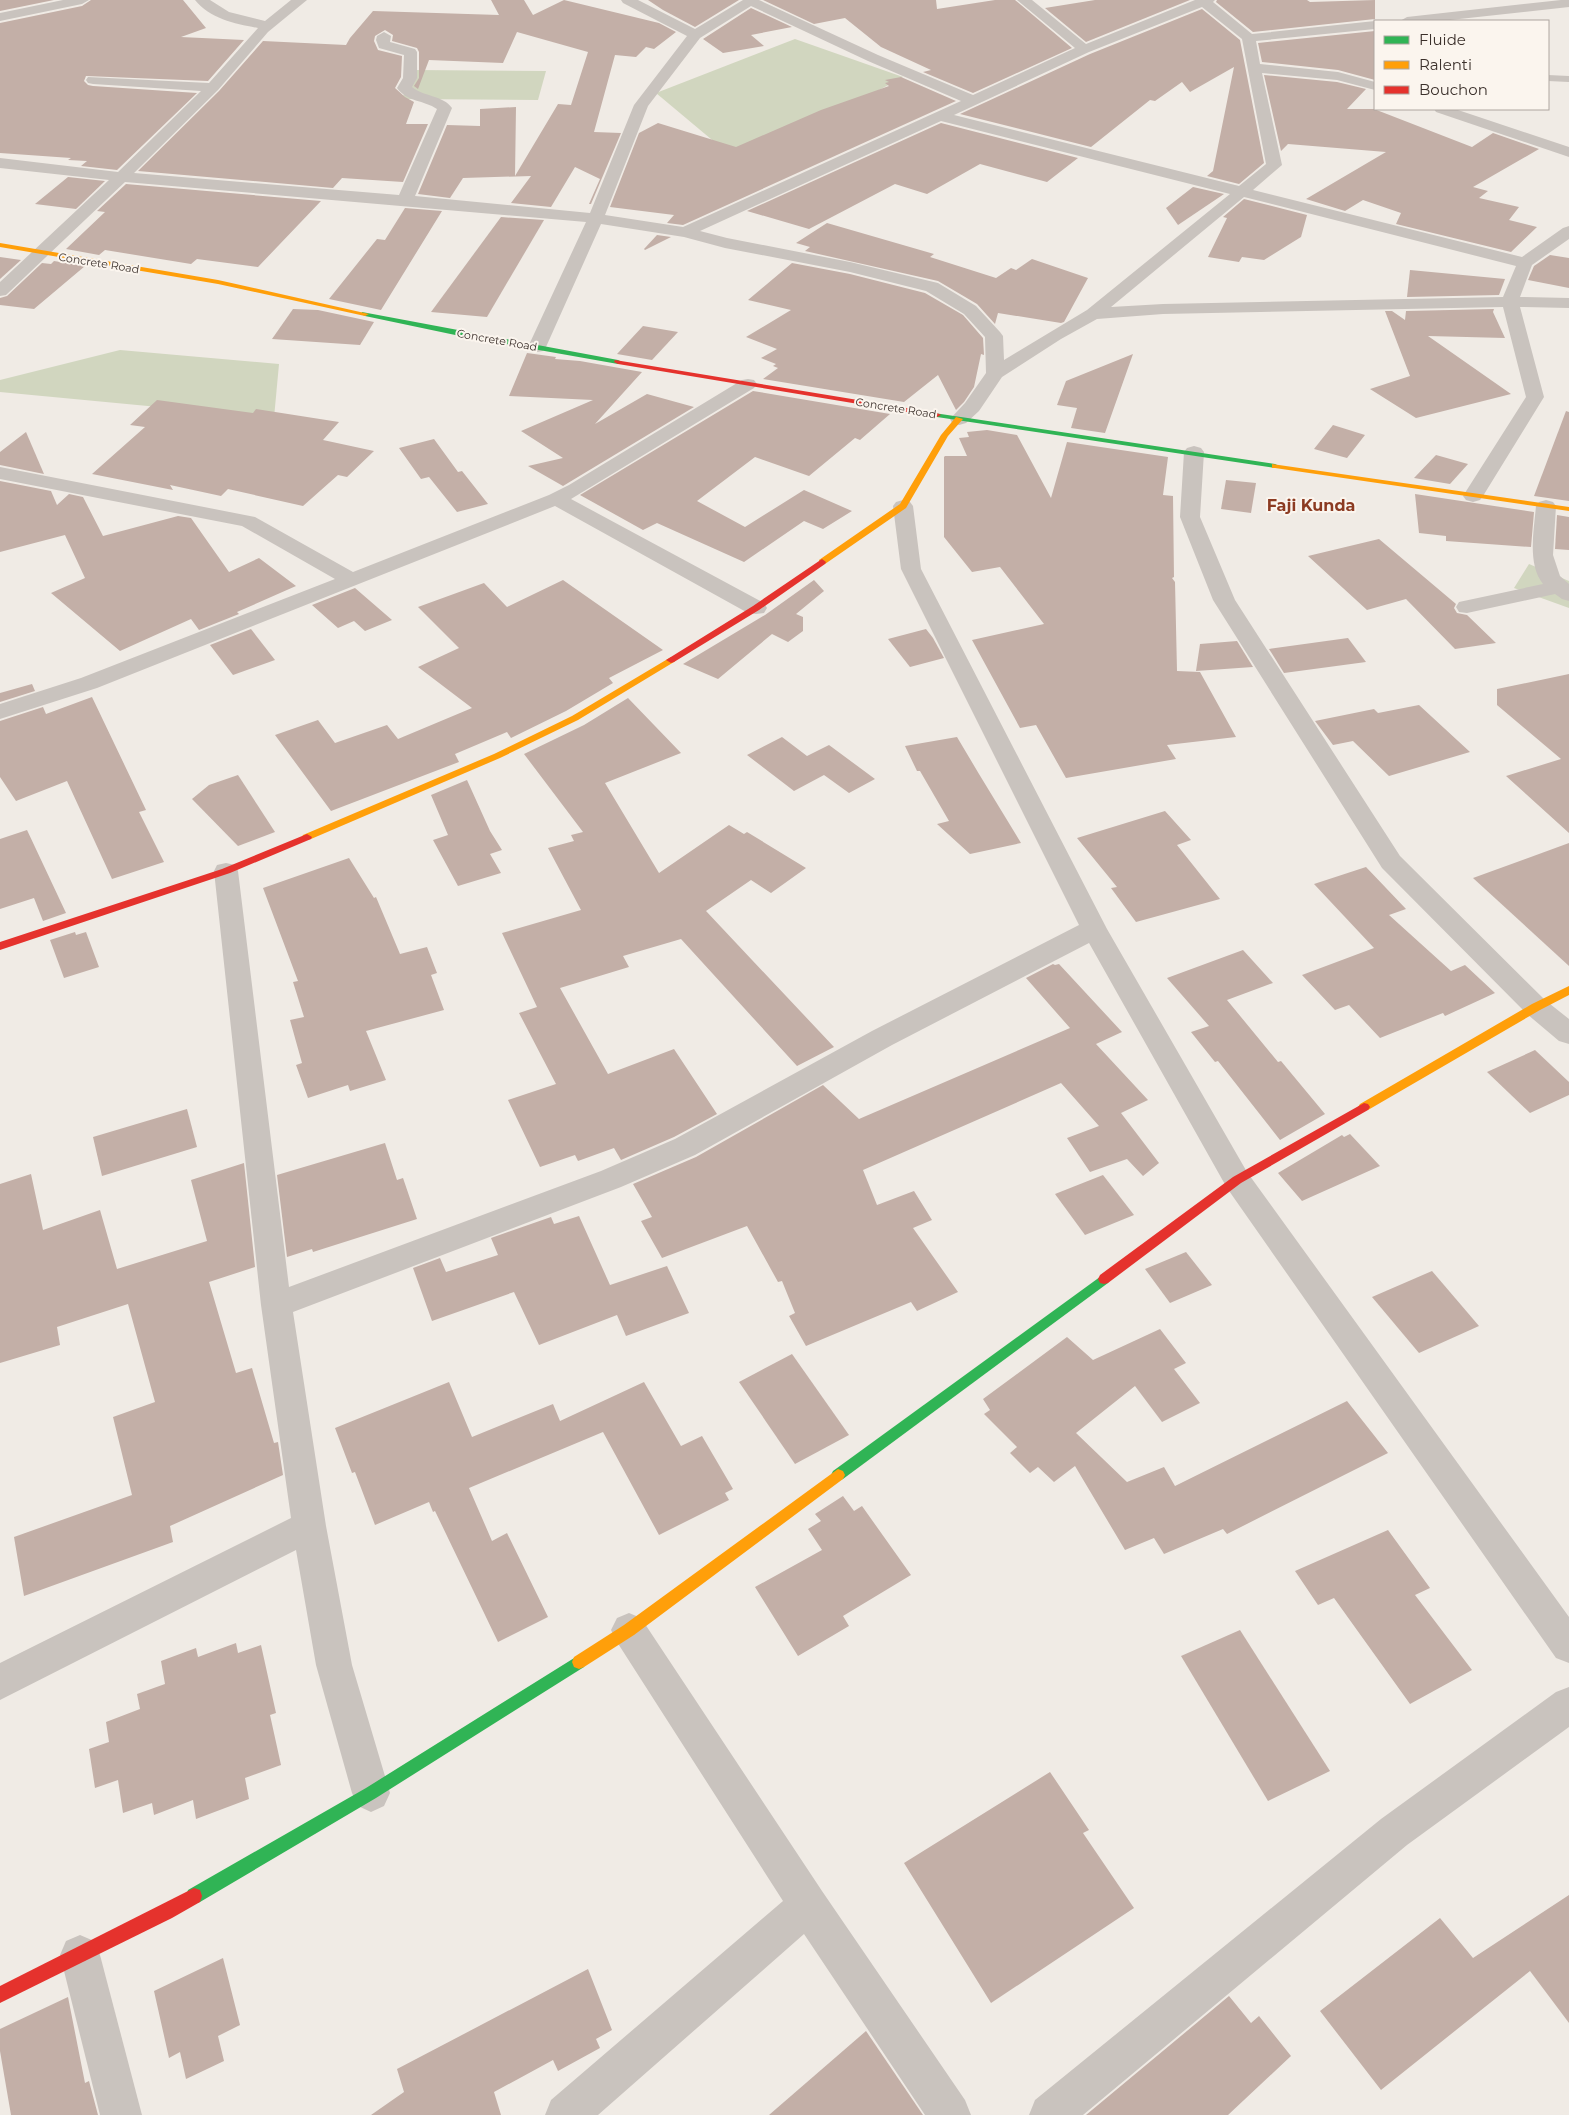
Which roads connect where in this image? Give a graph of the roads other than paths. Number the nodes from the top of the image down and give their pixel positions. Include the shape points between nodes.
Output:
1 (82, 0) edge
2 (202, 0) edge
3 (300, 0) edge
4 (628, 0) edge
5 (1024, 0) edge
6 (1204, 0) edge
7 (751, 1) edge
8 (1569, 3) edge
9 (0, 17) edge
10 (1416, 20) edge
11 (266, 24) junction
12 (1374, 25) edge
13 (695, 35) junction
14 (384, 36) dead end
15 (1249, 38) junction
16 (1084, 49) junction
17 (1254, 68) junction
18 (1549, 78) edge
19 (1569, 79) edge
20 (93, 80) dead end
21 (1374, 86) edge
22 (213, 87) junction
23 (972, 100) junction
24 (1444, 110) edge
25 (940, 116) junction
26 (1569, 152) edge
27 (0, 163) edge
28 (122, 177) junction
29 (1244, 191) junction
30 (405, 200) junction
31 (596, 218) junction
32 (1569, 231) edge
33 (685, 232) junction
34 (0, 245) edge
35 (39, 253) junction
36 (1525, 263) junction
37 (0, 290) edge
38 (1510, 302) junction
39 (1569, 303) edge
40 (1093, 314) junction
41 (537, 347) junction
42 (995, 373) junction
43 (748, 384) junction
44 (959, 419) junction
45 (1194, 452) junction
46 (0, 473) edge
47 (1473, 496) junction
48 (556, 499) junction
49 (903, 506) junction
50 (1546, 506) junction
51 (1569, 509) edge
52 (352, 580) junction
53 (1564, 591) edge
54 (1467, 607) dead end
55 (756, 608) junction
56 (0, 712) edge
57 (226, 871) junction
58 (1094, 929) junction
59 (0, 946) edge
60 (1569, 990) edge
61 (1536, 1007) junction
62 (1569, 1034) edge
63 (1237, 1180) junction
64 (276, 1305) junction
65 (309, 1526) junction
66 (629, 1630) junction
67 (1569, 1646) edge
68 (0, 1682) edge
69 (1569, 1705) edge
70 (370, 1793) junction
71 (808, 1905) junction
72 (80, 1955) junction
73 (0, 1995) edge
74 (121, 2115) edge
75 (566, 2115) edge
76 (950, 2115) edge
77 (1050, 2115) edge

1 - 9 street
2 - 11 street via 237,21
3 - 11 street
4 - 13 street
5 - 16 street
6 - 15 street
6 - 16 street
7 - 13 street
7 - 23 street
8 - 10 street
11 - 22 street
12 - 15 street
13 - 31 street via 641,105
14 - 30 street via 384,45 410,52 410,78 404,88 408,93 446,108
15 - 17 street
16 - 23 street
17 - 21 street via 1338,76
17 - 29 street via 1274,165
18 - 19 lane
20 - 22 street
22 - 28 street
23 - 25 street
24 - 26 street
25 - 29 street
25 - 33 street
27 - 28 street
28 - 30 street
28 - 35 street
29 - 36 street
29 - 40 street
30 - 31 street
31 - 33 street
31 - 41 street
32 - 36 street
33 - 42 street via 932,287 970,310 994,336
34 - 35 street, Concrete Road
35 - 37 street
35 - 41 street, Concrete Road via 218,282 460,334
36 - 38 street
38 - 39 street
38 - 40 street via 1163,309
38 - 47 street via 1535,397
40 - 42 street
41 - 43 street, Concrete Road
42 - 44 street via 972,407
43 - 44 street, Concrete Road
43 - 48 street
44 - 45 street, Concrete Road
44 - 49 street via 945,435
45 - 47 street, Concrete Road
45 - 61 street via 1190,517 1224,600 1391,862
46 - 52 street via 248,521
47 - 50 street, Concrete Road
48 - 52 street
48 - 55 street
49 - 55 street
49 - 58 street via 912,569
50 - 51 street, Concrete Road
50 - 53 street via 1543,555 1550,578
52 - 56 street via 89,683
53 - 54 street
55 - 57 street via 575,718 496,756
57 - 59 street
57 - 64 street
58 - 63 street
58 - 64 street via 882,1038 685,1147 611,1179
60 - 61 street
61 - 62 street
61 - 63 street
63 - 66 street
63 - 67 street
64 - 65 street
65 - 68 street
65 - 70 street via 334,1665
66 - 70 street
66 - 71 street
69 - 77 street via 1394,1832
70 - 72 street via 166,1912
71 - 75 street
71 - 76 street
72 - 73 street
72 - 74 street

